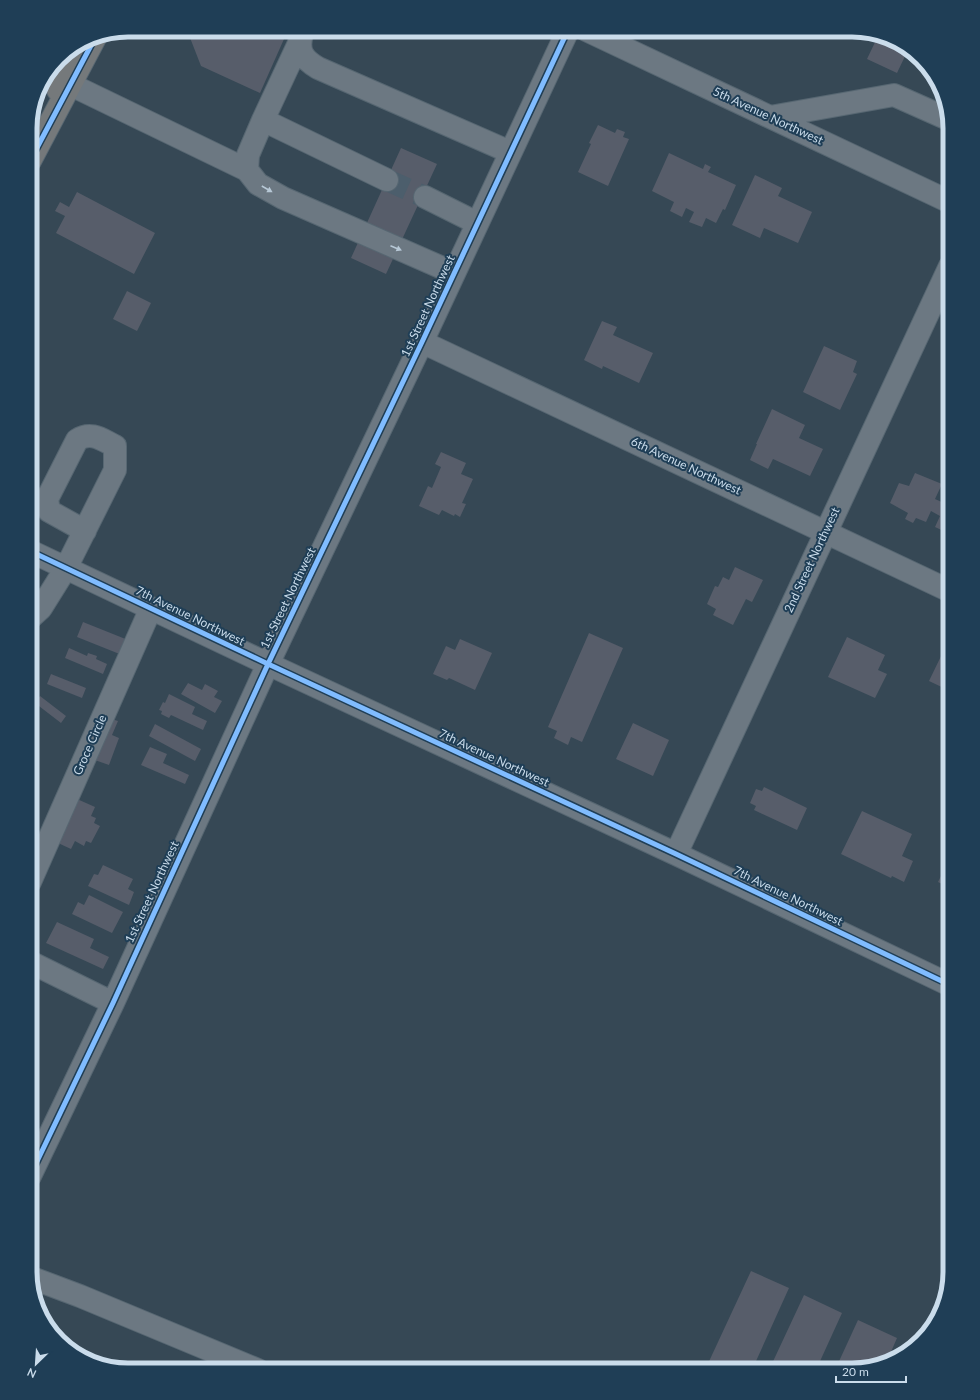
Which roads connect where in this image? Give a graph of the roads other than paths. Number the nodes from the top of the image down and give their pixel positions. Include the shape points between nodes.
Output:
1 (301, 37) edge
2 (301, 37) edge
3 (565, 37) edge
4 (601, 37) edge
5 (90, 45) edge
6 (68, 60) edge
7 (66, 82) junction
8 (942, 116) edge
9 (770, 117) junction
10 (263, 120) junction
11 (37, 147) edge
12 (510, 152) junction
13 (247, 170) junction
14 (387, 180) tunnel mouth
15 (425, 197) tunnel mouth
16 (943, 199) edge
17 (477, 223) junction
18 (454, 273) junction
19 (943, 281) edge
20 (422, 342) junction
21 (85, 531) dead end
22 (825, 532) junction
23 (37, 554) edge
24 (66, 568) junction
25 (943, 588) edge
26 (151, 608) junction
27 (37, 611) edge
28 (268, 664) junction
29 (676, 854) junction
30 (37, 866) edge
31 (37, 965) edge
32 (943, 982) edge
33 (113, 1003) junction
34 (37, 1161) edge
35 (38, 1280) edge
36 (241, 1363) edge

1 - 12 street via 301,52 308,62 318,68
2 - 10 street
3 - 12 street, 1st Street Northwest
4 - 9 street, 5th Avenue Northwest
5 - 7 main road
6 - 7 main road
7 - 11 main road
7 - 13 street
8 - 9 street via 894,95
9 - 16 street, 5th Avenue Northwest
10 - 13 street via 248,156
10 - 14 street
12 - 17 street, 1st Street Northwest
13 -> 18 street via 258,184 283,198
15 - 17 street
17 - 18 street, 1st Street Northwest
18 - 20 street, 1st Street Northwest
19 - 22 street, 2nd Street Northwest
20 - 22 street, 6th Avenue Northwest
20 - 28 street, 1st Street Northwest
21 - 24 street
22 - 25 street, 6th Avenue Northwest
22 - 29 street, 2nd Street Northwest
23 - 24 street, 7th Avenue Northwest
24 - 26 street, 7th Avenue Northwest
24 - 27 street
26 - 28 street, 7th Avenue Northwest
26 - 30 street, Groce Circle
28 - 29 street, 7th Avenue Northwest
28 - 33 street, 1st Street Northwest
29 - 32 street, 7th Avenue Northwest
31 - 33 street
33 - 34 street, 1st Street Northwest
35 - 36 street

